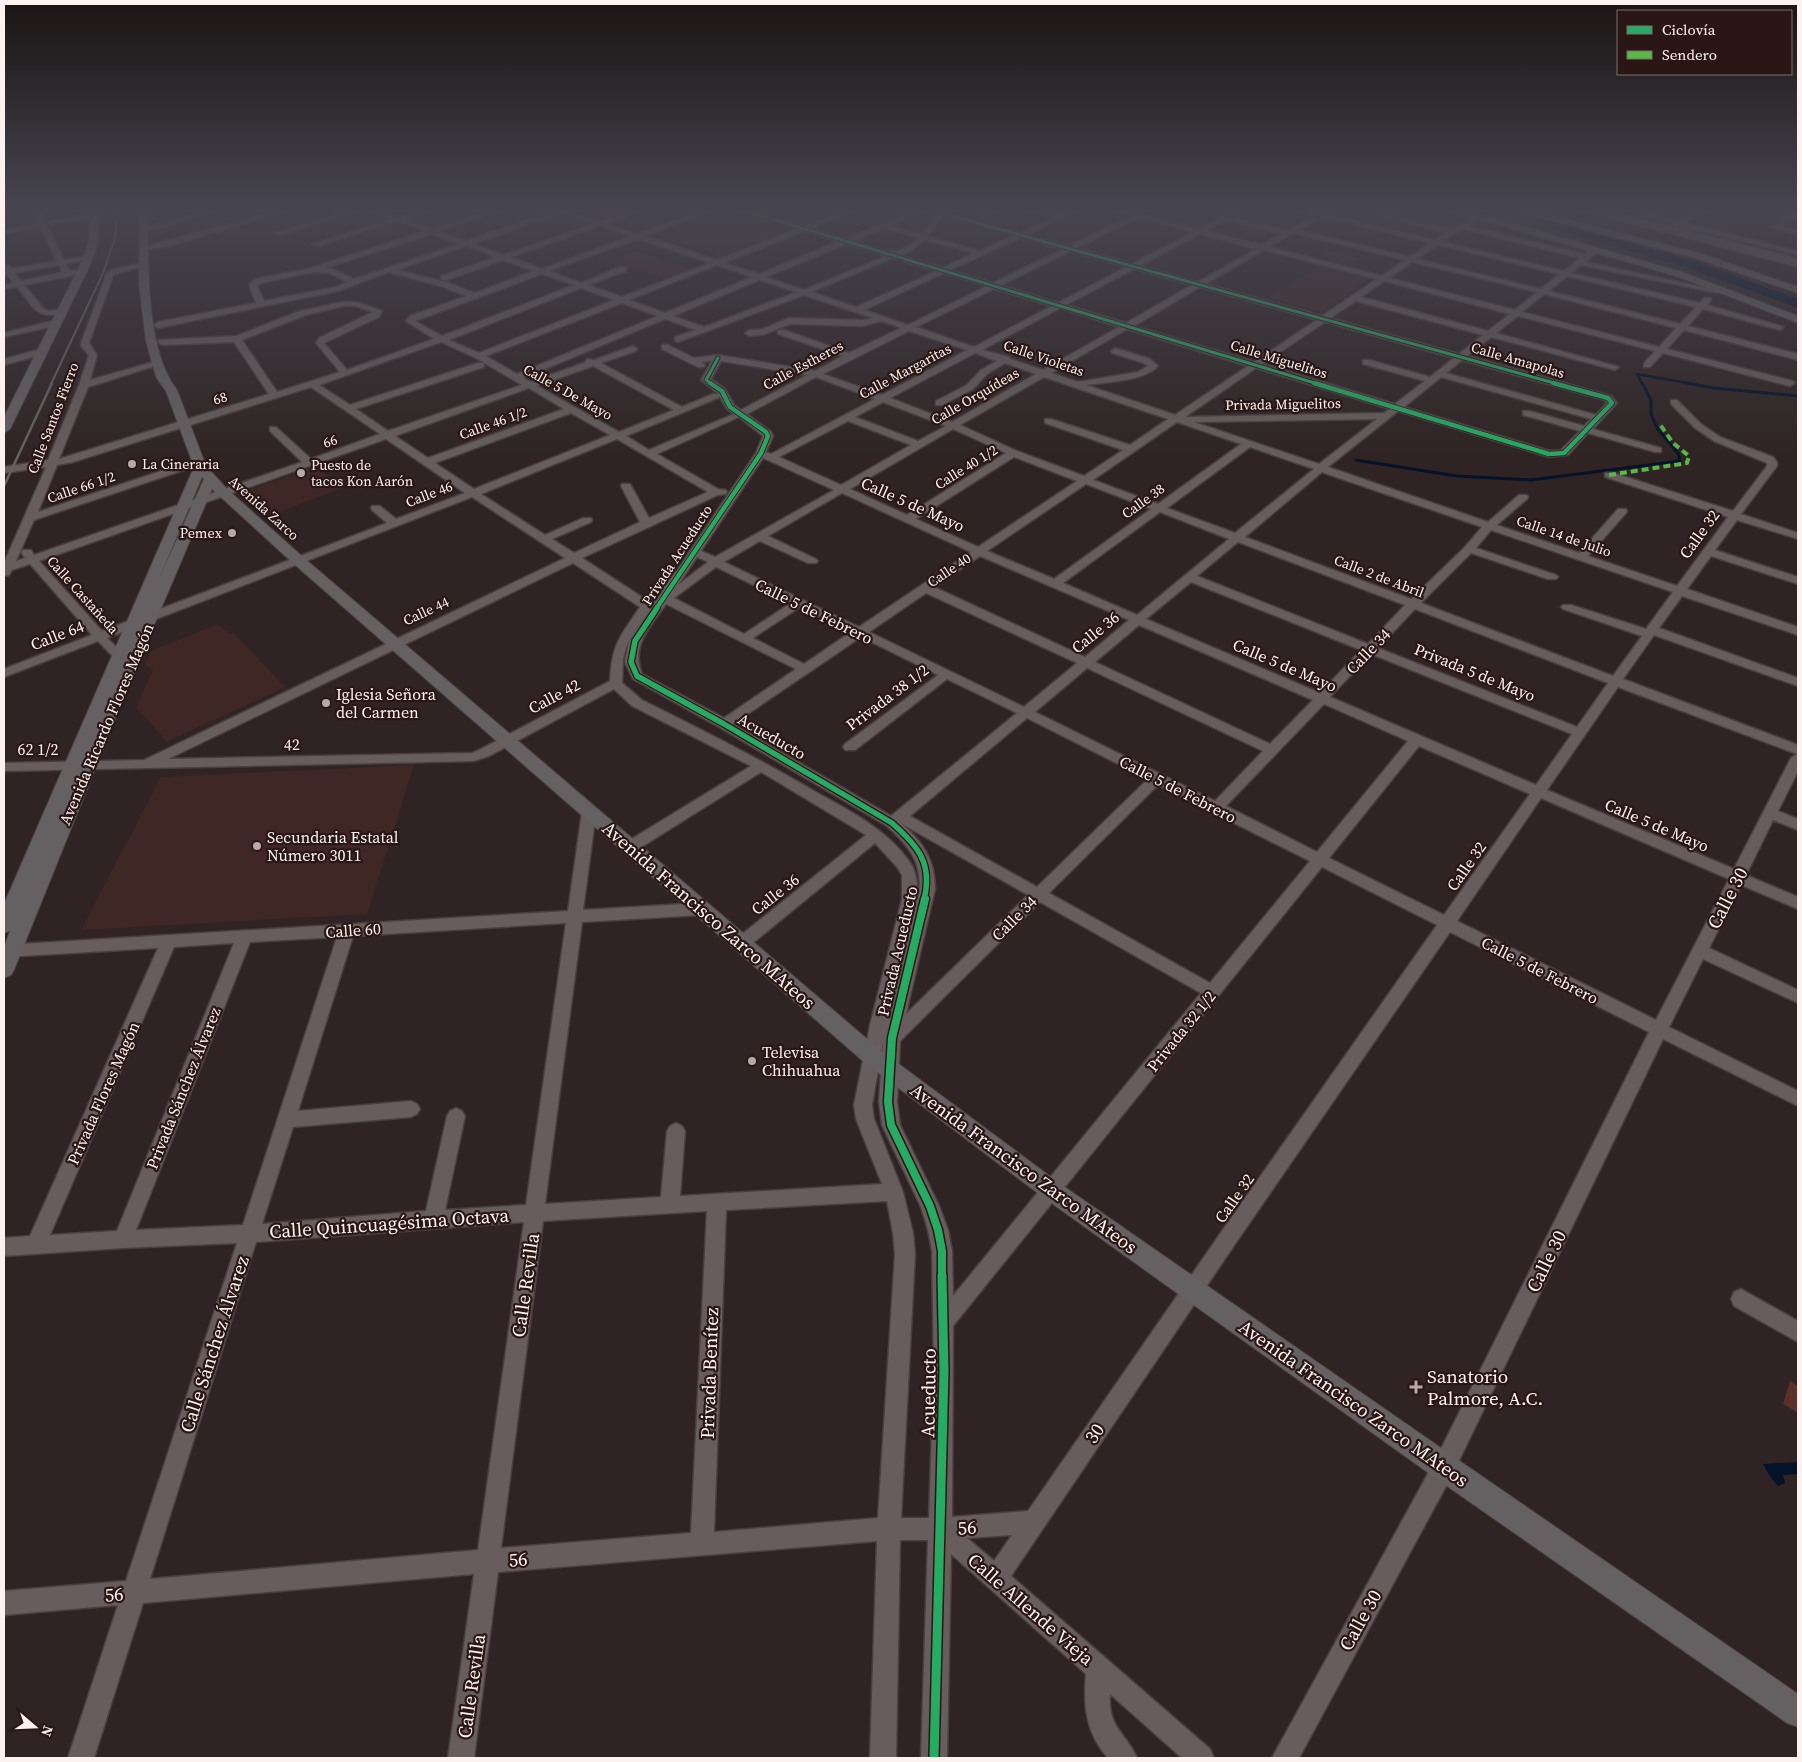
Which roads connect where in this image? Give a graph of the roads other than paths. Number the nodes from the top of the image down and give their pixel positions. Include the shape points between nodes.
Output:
1 (25, 292) edge
2 (59, 292) edge
3 (72, 292) edge
4 (104, 292) edge
5 (145, 292) edge
6 (156, 292) edge
7 (256, 292) edge
8 (327, 292) edge
9 (466, 292) edge
10 (481, 292) edge
11 (563, 292) edge
12 (601, 292) edge
13 (643, 292) edge
14 (721, 292) edge
15 (897, 292) edge
16 (980, 292) edge
17 (1014, 292) edge
18 (1083, 292) edge
19 (1184, 292) edge
20 (1228, 292) edge
21 (1363, 292) edge
22 (1439, 292) edge
23 (1539, 292) edge
24 (1546, 292) edge
25 (1644, 292) edge
26 (1715, 292) edge
27 (1726, 292) edge
28 (805, 293) joint
29 (473, 295) junction
30 (1354, 298) junction
31 (623, 300) junction
32 (261, 304) junction
33 (1058, 305) junction
34 (1701, 306) junction
35 (780, 310) junction
36 (858, 310) junction
37 (62, 311) junction
38 (1515, 312) junction
39 (48, 314) junction
40 (665, 315) junction
41 (883, 319) junction
42 (1324, 319) junction
43 (1798, 320) edge
44 (805, 321) junction
45 (56, 323) junction
46 (158, 325) junction
47 (43, 326) junction
48 (1125, 326) junction
49 (910, 327) junction
50 (1681, 327) junction
51 (1780, 327) dead end
52 (704, 330) junction
53 (781, 332) dead end
54 (749, 334) dead end
55 (1488, 334) junction
56 (4, 335) edge
57 (237, 339) junction
58 (678, 339) dead end
59 (445, 342) junction
60 (164, 347) joint
61 (665, 347) dead end
62 (632, 349) dead end
63 (976, 349) junction
64 (1661, 349) junction
65 (1115, 351) dead end
66 (41, 352) junction
67 (573, 354) junction
68 (28, 356) junction
69 (850, 356) junction
70 (1461, 357) junction
71 (1798, 357) edge
72 (718, 358) junction
73 (1006, 359) junction
74 (480, 360) junction
75 (694, 361) junction
76 (4, 362) edge
77 (595, 362) junction
78 (1366, 362) dead end
79 (157, 364) junction
80 (1255, 365) junction
81 (1647, 365) dead end
82 (1615, 367) dead end
83 (1044, 372) junction
84 (345, 373) junction
85 (172, 374) dead end
86 (816, 374) junction
87 (1440, 374) junction
88 (515, 378) junction
89 (1431, 380) junction
90 (1790, 383) dead end
91 (312, 384) junction
92 (1078, 384) junction
93 (84, 385) junction
94 (525, 387) junction
95 (24, 389) junction
96 (171, 390) junction
97 (275, 396) junction
98 (716, 396) junction
99 (883, 398) junction
100 (1674, 402) dead end
101 (939, 403) dead end
102 (1398, 408) junction
103 (348, 409) junction
104 (569, 410) junction
105 (681, 410) junction
106 (1526, 413) dead end
107 (737, 416) junction
108 (1386, 416) junction
109 (847, 417) junction
110 (1597, 418) junction
111 (1177, 419) junction
112 (1048, 420) dead end
113 (184, 424) junction
114 (952, 425) junction
115 (4, 427) edge
116 (273, 428) dead end
117 (1586, 430) junction
118 (388, 435) junction
119 (619, 436) junction
120 (1248, 444) junction
121 (919, 445) junction
122 (1131, 449) junction
123 (1658, 450) dead end
124 (650, 453) junction
125 (1013, 453) junction
126 (761, 454) junction
127 (308, 462) junction
128 (427, 462) junction
129 (51, 464) junction
130 (203, 469) junction
131 (1320, 469) junction
132 (4, 470) edge
133 (1609, 475) dead end
134 (1085, 480) junction
135 (626, 486) dead end
136 (841, 490) junction
137 (720, 492) junction
138 (223, 493) junction
139 (473, 493) junction
140 (1523, 497) dead end
141 (201, 501) junction
142 (181, 507) junction
143 (376, 508) dead end
144 (1158, 508) junction
145 (1622, 511) dead end
146 (1734, 516) junction
147 (30, 518) junction
148 (587, 520) dead end
149 (907, 520) junction
150 (646, 523) junction
151 (395, 524) junction
152 (1489, 526) junction
153 (1798, 536) edge
154 (760, 537) junction
155 (1237, 538) junction
156 (544, 539) junction
157 (20, 540) junction
158 (1469, 549) junction
159 (978, 551) junction
160 (1708, 551) junction
161 (695, 552) junction
162 (1581, 557) junction
163 (573, 558) junction
164 (31, 559) junction
165 (299, 561) junction
166 (812, 561) dead end
167 (716, 562) junction
168 (6, 572) edge
169 (676, 572) junction
170 (1189, 577) junction
171 (1552, 577) dead end
172 (1798, 581) edge
173 (1055, 584) junction
174 (924, 588) junction
175 (1679, 591) junction
176 (666, 599) junction
177 (799, 603) junction
178 (1413, 604) junction
179 (646, 605) junction
180 (1567, 607) dead end
181 (151, 617) junction
182 (1138, 619) junction
183 (132, 624) junction
184 (1798, 631) edge
185 (858, 632) junction
186 (1650, 632) junction
187 (100, 636) junction
188 (744, 639) junction
189 (394, 643) junction
190 (1370, 649) junction
191 (124, 661) junction
192 (1085, 663) junction
193 (804, 669) junction
194 (4, 673) edge
195 (945, 675) junction
196 (637, 676) joint
197 (1616, 681) junction
198 (1798, 682) edge
199 (616, 683) junction
200 (1322, 698) junction
201 (1025, 712) junction
202 (724, 724) junction
203 (1580, 733) junction
204 (1417, 739) junction
205 (508, 740) junction
206 (850, 747) dead end
207 (1273, 750) junction
208 (1798, 750) edge
209 (1798, 758) edge
210 (144, 765) junction
211 (80, 766) junction
212 (760, 766) junction
213 (4, 767) edge
214 (1157, 778) junction
215 (1539, 792) junction
216 (1216, 808) junction
217 (589, 812) junction
218 (1770, 813) junction
219 (896, 820) junction
220 (1798, 825) edge
221 (876, 835) junction
222 (630, 847) junction
223 (1318, 859) junction
224 (1737, 877) junction
225 (1038, 894) junction
226 (1798, 903) edge
227 (702, 909) junction
228 (575, 916) junction
229 (1447, 924) junction
230 (4, 926) edge
231 (347, 930) junction
232 (244, 937) junction
233 (169, 941) junction
234 (742, 943) junction
235 (8, 951) edge
236 (1700, 951) junction
237 (4, 970) edge
238 (1213, 992) junction
239 (1798, 997) edge
240 (1659, 1030) junction
241 (892, 1038) junction
242 (880, 1063) junction
243 (1798, 1099) edge
244 (411, 1109) dead end
245 (456, 1116) dead end
246 (286, 1120) junction
247 (676, 1131) dead end
248 (1051, 1190) junction
249 (894, 1192) junction
250 (717, 1202) junction
251 (670, 1205) junction
252 (535, 1212) junction
253 (434, 1219) junction
254 (250, 1234) junction
255 (123, 1239) junction
256 (36, 1244) junction
257 (4, 1247) edge
258 (1192, 1288) junction
259 (1741, 1300) dead end
260 (944, 1322) junction
261 (1798, 1332) edge
262 (1444, 1467) junction
263 (1033, 1522) junction
264 (889, 1529) junction
265 (940, 1530) junction
266 (702, 1544) junction
267 (488, 1561) junction
268 (996, 1578) junction
269 (135, 1592) junction
270 (4, 1603) edge
271 (1099, 1670) junction
272 (1798, 1712) edge
273 (81, 1758) edge
274 (461, 1758) edge
275 (883, 1758) edge
276 (934, 1758) edge
277 (1124, 1758) edge
278 (1201, 1758) edge
279 (1285, 1758) edge

1 - 39 street via 41,312
2 - 39 main road
3 - 37 main road
4 - 93 street, Calle Santos Fierro via 85,343 94,355
5 - 79 main road via 148,330
6 - 46 main road
7 - 32 street
8 - 32 street
9 - 29 street
10 - 29 street
11 - 59 street, 68
12 - 31 street
13 - 31 street
14 - 40 street
15 - 36 street
16 - 49 street, Calle Estheres
17 - 33 street, Calle Miguelitos
18 - 33 street, Calle Margaritas
19 - 48 street, Calle Orquídeas
20 - 42 street, Calle Amapolas
21 - 30 street, Calle 40
22 - 38 street
23 - 38 street, Calle 36
24 - 50 street
25 - 34 street
26 - 34 street
27 - 43 main road
28 - 35 street
28 - 36 street, Calle Violetas
29 - 59 street, Calle 5 De Mayo via 410,320
30 - 42 street, Calle 40
30 - 55 street
31 - 40 street
31 - 74 street
32 - 46 street
33 - 48 street, Calle Miguelitos
33 - 63 street, Calle Margaritas
34 - 50 street
34 - 51 street
35 - 44 street
35 - 52 street
36 - 41 street, Calle Violetas
37 - 39 street
37 - 45 main road
38 - 55 street, Calle 36
38 - 64 street
39 - 47 main road
40 - 52 street
40 - 67 street
41 - 44 street via 862,323
41 - 49 street, Calle Violetas
42 - 70 street, Calle Amapolas
42 - 80 street, Calle 40
44 - 54 street via 789,321
45 - 47 street
45 - 66 main road
46 - 60 main road
47 - 56 street
47 - 68 main road
48 - 80 street, Calle Miguelitos
48 - 83 street, Calle Orquídeas
49 - 63 street, Calle Violetas
49 - 69 street, Calle Estheres
50 - 64 street
50 - 71 street
52 - 58 street
53 - 69 street
55 - 70 street, Calle 36
55 - 82 street
57 - 60 street
57 - 84 street via 320,308 350,304 378,311 376,315 320,343
57 - 97 street
59 - 74 street, Calle 5 De Mayo
59 - 84 street, 68
61 - 75 street
62 - 77 street, 66
63 - 73 street, Calle Violetas
63 - 99 street, Calle Margaritas
64 - 81 street
64 - 90 street
65 - 92 street via 1154,366 1140,374
66 - 68 street
66 - 95 main road
67 - 77 street
67 - 88 street
68 - 76 street
68 - 95 main road via 8,396
69 - 86 street, Calle Estheres
70 - 87 street, Calle 36
70 - 110 street, Calle Amapolas via 1608,398 1612,403
72 - 75 street
72 - 86 street
72 - 107 street via 706,380 722,391 726,403
73 - 83 street, Calle Violetas
73 - 101 street via 984,372 970,387
74 - 88 street, Calle 5 De Mayo
74 - 94 street
74 - 103 street
75 - 98 street via 703,367 697,382
77 - 94 street, 66
77 - 105 street
78 - 89 street
79 - 93 street
79 - 96 main road via 164,384
80 - 102 street, Calle Miguelitos
80 - 111 street, Calle 40
83 - 92 street, Calle Violetas
83 - 114 street, Calle Orquídeas
84 - 91 street, 68
85 - 96 main road via 174,384
86 - 99 street
86 - 107 street, Calle Estheres
87 - 89 street, Calle 36
87 - 110 street
88 - 94 street, Calle 5 De Mayo
89 - 102 street, Calle 36
91 - 97 street, 68
91 - 103 street
92 - 111 street, Calle Violetas
93 - 129 street, Calle Santos Fierro
94 - 104 street, Calle 5 De Mayo
94 - 118 street, 66
95 - 115 main road
96 - 113 main road, Avenida Zarco
97 - 113 street, 68
98 - 105 street, Calle 46
98 - 107 street via 720,408
99 - 109 street, Calle Margaritas
99 - 114 street
100 - 146 street, Calle 32 via 1706,433 1772,462
102 - 108 street, Calle 36
102 - 117 street, Calle Miguelitos via 1549,454 1564,453
103 - 118 street
104 - 119 street, Calle 5 De Mayo
104 - 128 street, Calle 46 1/2
105 - 119 street, Calle 46
106 - 117 street
107 - 124 street, Calle Estheres
107 - 126 street via 760,435
108 - 111 street, Privada Miguelitos
108 - 131 street, Calle 36
109 - 121 street
109 - 126 street, Calle Margaritas
110 - 117 street
111 - 120 street, Calle Violetas
111 - 122 street, Calle 40
112 - 122 street
113 - 129 street, 68
113 - 130 main road, Avenida Zarco
114 - 121 street, Calle Orquídeas
114 - 125 street, Calle 2 de Abril
116 - 127 street
117 - 123 street
118 - 127 street, 66
118 - 128 street
119 - 124 street, Calle 5 De Mayo
119 - 139 street, Calle 46
120 - 131 street, Calle Violetas
120 - 144 street, Calle 38
121 - 136 street, Calle Orquídeas
122 - 134 street, Calle 40
124 - 137 street, Calle 5 De Mayo
125 - 134 street, Calle 2 de Abril
125 - 149 street, Calle 40 1/2
126 - 136 street, Calle 5 de Mayo
126 - 137 street, Privada Acueducto
126 - 161 street, Privada Acueducto
127 - 138 street, 66
128 - 139 street
129 - 132 street, 68
129 - 147 street, Calle Santos Fierro
130 - 138 main road, Avenida Zarco
130 - 141 main road, Avenida Ricardo Flores Magón
130 - 142 main road, Avenida Ricardo Flores Magón
130 - 147 street, Calle 66 1/2
131 - 152 street, Calle 14 de Julio
131 - 155 street, Calle 36
133 - 146 street
134 - 144 street, Calle 2 de Abril
134 - 159 street, Calle 40
135 - 150 street
136 - 149 street, Calle 5 de Mayo
136 - 154 street, Calle Orquídeas
137 - 150 street, Calle 44
137 - 169 street, Privada Acueducto
138 - 141 street, 66
138 - 165 main road, Avenida Zarco
139 - 151 street, Calle 46
139 - 156 street
140 - 152 street, Calle 34
141 - 142 street, 66
141 - 181 main road, Avenida Ricardo Flores Magón
142 - 164 street, 66
142 - 183 main road, Avenida Ricardo Flores Magón
143 - 151 street
144 - 155 street, Calle 2 de Abril
144 - 173 street, Calle 38
145 - 162 street
146 - 153 street
146 - 160 street, Calle 32
147 - 157 street, Calle Santos Fierro
148 - 156 street
149 - 159 street, Calle 5 de Mayo
150 - 163 street, Calle 44
151 - 165 street, Calle 46
152 - 158 street, Calle 34
152 - 162 street, Calle 14 de Julio
154 - 166 street
154 - 167 street, Calle Orquídeas
155 - 170 street, Calle 36
155 - 178 street, Calle 2 de Abril
156 - 163 street
157 - 164 street, Calle Castañeda
157 - 168 street, Calle Santos Fierro
158 - 171 street
158 - 178 street, Calle 34
159 - 173 street, Calle 5 de Mayo
159 - 174 street, Calle 40
160 - 172 street
160 - 175 street, Calle 32
161 - 167 street, Calle 5 de Febrero
161 - 169 street, Privada Acueducto
162 - 175 street, Calle 14 de Julio
163 - 179 street
163 - 189 street, Calle 44
164 - 168 street, 66
164 - 187 street, Calle Castañeda
165 - 181 street, Calle 46
165 - 189 main road, Avenida Francisco Zarco MAteos
167 - 176 street, Calle Orquídeas
167 - 177 street, Calle 5 de Febrero
169 - 176 street, Privada Acueducto
169 - 179 street, Privada Acueducto
170 - 182 street, Calle 36
170 - 190 street, Privada 5 de Mayo
173 - 182 street, Calle 5 de Mayo
174 - 185 street, Calle 40
174 - 192 street
175 - 184 street, Calle 14 de Julio
175 - 186 street, Calle 32
176 - 188 street
176 - 196 street, Privada Acueducto via 635,641 631,662
177 - 185 street, Calle 5 de Febrero
177 - 188 street
178 - 190 street, Calle 34
178 - 197 street, Calle 2 de Abril
179 - 199 street, Privada Acueducto via 619,650
180 - 186 street
181 - 183 street, Calle 64
181 - 191 main road, Avenida Ricardo Flores Magón
182 - 192 street, Calle 36
182 - 200 street, Calle 5 de Mayo
183 - 187 street, Calle 64
183 - 191 main road, Avenida Ricardo Flores Magón
185 - 193 street, Calle 40
185 - 195 street, Calle 5 de Febrero
186 - 197 street, Calle 32
186 - 198 street
187 - 191 street, Calle Castañeda
187 - 194 street, Calle 64
188 - 193 street
189 - 205 main road, Avenida Francisco Zarco MAteos
189 - 210 street, Calle 44
190 - 200 street, Calle 34
190 - 203 street, Privada 5 de Mayo
191 - 211 main road, Avenida Ricardo Flores Magón
192 - 201 street, Calle 36
192 - 207 street
193 - 202 street, Calle 40
195 - 201 street, Calle 5 de Febrero
195 - 206 street, Privada 38 1/2
196 - 202 street, Acueducto
197 - 203 street, Calle 32
197 - 208 street, Calle 2 de Abril
199 - 205 street, Calle 42
199 - 212 street, Acueducto via 638,703
200 - 204 street, Calle 5 de Mayo
200 - 207 street, Calle 34
201 - 214 street, Calle 5 de Febrero
201 - 219 street, Calle 36
202 - 219 street, Acueducto
203 - 215 street, Calle 32
204 - 215 street, Calle 5 de Mayo
204 - 223 street, Privada 32 1/2
205 - 210 street, 42 via 484,753 462,758
205 - 217 main road, Avenida Francisco Zarco MAteos
207 - 216 street, Calle 34
209 - 218 street, Calle 30
210 - 211 street, 42
211 - 213 street, 62 1/2
211 - 230 main road, Avenida Ricardo Flores Magón
211 - 235 main road, Avenida Ricardo Flores Magón
212 - 221 street, Acueducto
212 - 222 street
214 - 216 street, Calle 5 de Febrero
214 - 225 street, Calle 34
215 - 224 street, Calle 5 de Mayo
215 - 229 street, Calle 32
216 - 223 street, Calle 5 de Febrero
217 - 222 main road, Avenida Francisco Zarco MAteos
217 - 228 street, Calle Revilla
218 - 220 street
218 - 224 street, Calle 30
219 - 225 street
219 - 241 street, Privada Acueducto via 916,844 928,875
221 - 234 street, Calle 36
221 - 242 street, Privada Acueducto via 903,864 910,875 911,887
222 - 227 main road, Avenida Francisco Zarco MAteos
223 - 229 street, Calle 5 de Febrero
223 - 238 street, Privada 32 1/2
224 - 226 street, Calle 5 de Mayo
224 - 236 street, Calle 30
225 - 238 street
225 - 241 street, Calle 34
227 - 228 street, Calle 60
227 - 234 main road, Avenida Francisco Zarco MAteos
228 - 231 street, Calle 60
228 - 252 street, Calle Revilla
229 - 240 street, Calle 5 de Febrero
229 - 258 street, Calle 32
231 - 232 street, Calle 60
231 - 246 street, Calle Sánchez Álvarez
232 - 233 street, Calle 60
232 - 255 street, Privada Sánchez Álvarez
233 - 235 street, Calle 60
233 - 256 street, Privada Flores Magón
234 - 242 main road, Avenida Francisco Zarco MAteos
235 - 237 main road, Avenida Ricardo Flores Magón
236 - 239 street
236 - 240 street, Calle 30
238 - 248 street, Privada 32 1/2
240 - 243 street, Calle 5 de Febrero
240 - 262 street, Calle 30
241 - 242 street, Acueducto
242 - 248 main road, Avenida Francisco Zarco MAteos
242 - 249 street, Acueducto via 863,1105 865,1119
242 - 260 street, Acueducto via 891,1125 930,1206 938,1230 942,1250
244 - 246 street
245 - 253 street
246 - 254 street, Calle Sánchez Álvarez
247 - 251 street
248 - 258 main road, Avenida Francisco Zarco MAteos
248 - 260 street, Privada 32 1/2
249 - 250 street, Calle Quincuagésima Octava
249 - 264 street, Acueducto via 905,1254
250 - 251 street, Calle Quincuagésima Octava
250 - 266 street, Privada Benítez
251 - 252 street, Calle Quincuagésima Octava
252 - 253 street, Calle Quincuagésima Octava
252 - 267 street, Calle Revilla
253 - 254 street, Calle Quincuagésima Octava
254 - 255 street, Calle Quincuagésima Octava
254 - 269 street, Calle Sánchez Álvarez
255 - 256 street, Calle Quincuagésima Octava
256 - 257 street, Calle Quincuagésima Octava
258 - 262 main road, Avenida Francisco Zarco MAteos
258 - 263 street, 30
259 - 261 street
260 - 265 street, Acueducto
262 - 272 main road, Avenida Francisco Zarco MAteos
262 - 279 street, Calle 30
263 - 265 street, 56
263 - 268 street, 30
264 - 265 street, 56
264 - 266 street, 56
264 - 275 street, Acueducto
265 - 268 street, Calle Allende Vieja
265 - 276 street, Acueducto
266 - 267 street, 56
267 - 269 street, 56
267 - 274 street, Calle Revilla
268 - 271 street, Calle Allende Vieja
269 - 270 street, 56
269 - 273 street, Calle Sánchez Álvarez
271 - 277 street, Calle Allende Vieja via 1096,1711 1101,1728
271 - 278 street, Calle Allende Vieja

